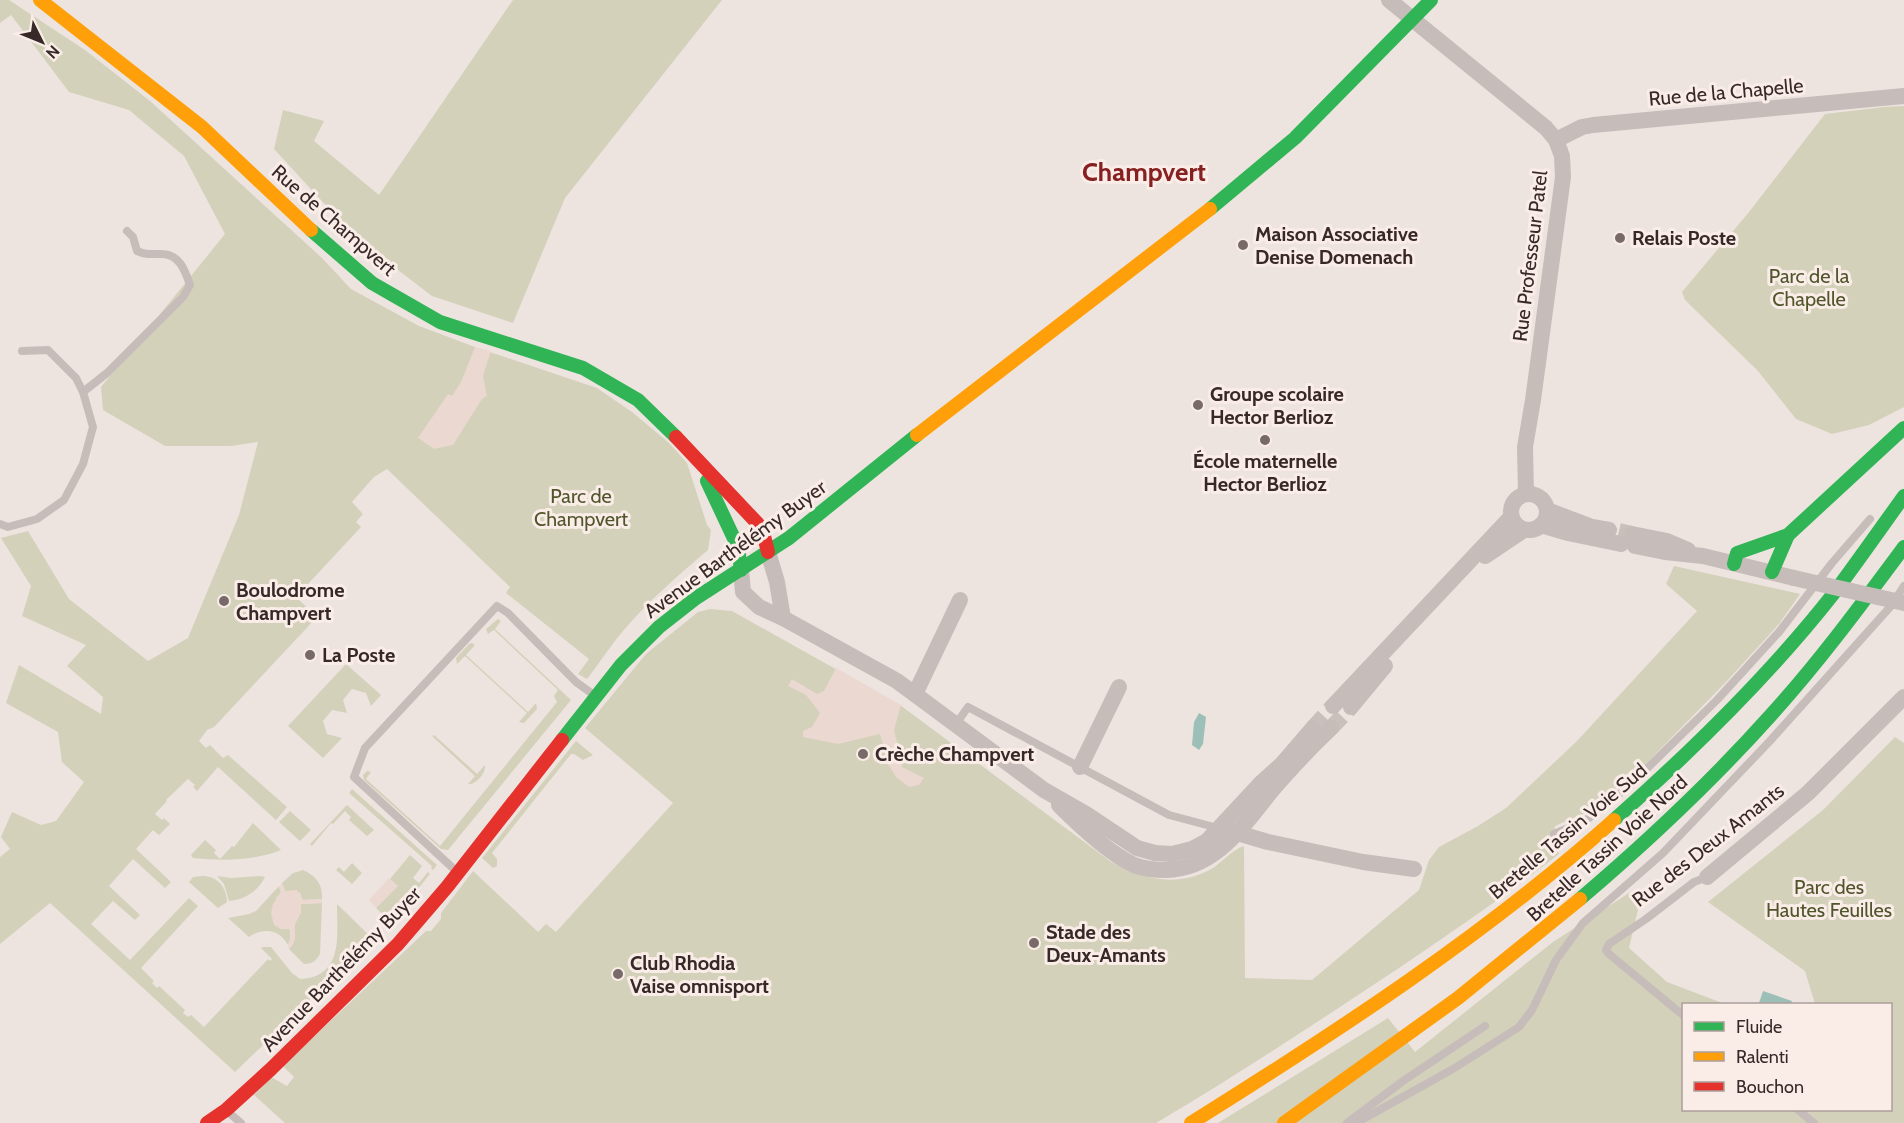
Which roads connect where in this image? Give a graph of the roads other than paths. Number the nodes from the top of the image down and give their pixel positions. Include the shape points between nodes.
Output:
1 (40, 0) edge
2 (1389, 0) edge
3 (1431, 0) edge
4 (1413, 19) junction
5 (1904, 96) edge
6 (1556, 140) junction
7 (127, 231) dead end
8 (22, 351) dead end
9 (83, 392) junction
10 (1904, 428) edge
11 (694, 454) junction
12 (1526, 494) junction
13 (1904, 496) edge
14 (1880, 508) dead end
15 (1511, 517) junction
16 (1544, 518) junction
17 (0, 524) edge
18 (1524, 530) junction
19 (1788, 535) junction
20 (1853, 539) junction
21 (1904, 547) edge
22 (768, 552) junction
23 (1904, 562) edge
24 (1734, 564) junction
25 (1854, 568) junction
26 (1890, 568) junction
27 (741, 570) junction
28 (1772, 572) junction
29 (1904, 586) edge
30 (960, 600) dead end
31 (1904, 603) edge
32 (783, 618) junction
33 (1119, 687) dead end
34 (915, 694) junction
35 (597, 697) junction
36 (1904, 697) edge
37 (1333, 706) tunnel mouth
38 (1351, 706) tunnel mouth
39 (956, 724) junction
40 (1313, 728) tunnel mouth
41 (1331, 728) tunnel mouth
42 (1080, 767) junction
43 (1228, 830) junction
44 (1554, 834) dead end
45 (1414, 869) dead end
46 (458, 873) junction
47 (1707, 877) joint
48 (1682, 1015) edge
49 (1485, 1026) dead end
50 (226, 1110) junction
51 (1798, 1111) edge
52 (207, 1123) edge
53 (241, 1123) edge
54 (1191, 1123) edge
55 (1284, 1123) edge
56 (1347, 1123) edge
57 (1356, 1123) edge
58 (1814, 1123) edge

1 - 11 main road, Rue de Champvert via 202,127 372,283 440,322 583,368 610,382 638,400
2 - 4 street
3 - 4 main road, Avenue Barthélémy Buyer
4 - 6 street via 1534,117
4 - 22 main road, Avenue Barthélémy Buyer via 1295,138 1224,198
5 - 6 street, Rue de la Chapelle via 1582,127
6 - 12 street, Rue Professeur Patel via 1563,177 1525,447
7 - 9 lane via 137,251 146,255 167,253 176,258 190,285 183,297 107,373
8 - 9 lane via 48,350 76,378
9 - 17 lane via 93,427 83,464 64,500 37,519 8,527
10 - 19 main road
11 - 22 main road, Rue de Champvert via 759,525
11 - 27 main road, Rue de Champvert via 738,548
12 - 15 street via 1512,505
12 - 16 street via 1542,499
13 - 25 main road, Bretelle Tassin Voie Sud
14 - 20 lane
15 - 18 street
15 - 37 street
16 - 18 street via 1536,529
16 - 24 street via 1568,533 1627,539 1665,552
18 - 38 street via 1486,554
19 - 24 main road via 1737,553
19 - 28 main road
20 - 25 lane
20 - 44 lane via 1779,632 1717,700 1628,787 1585,821
21 - 26 main road, Bretelle Tassin Voie Nord
22 - 27 main road, Avenue Barthélémy Buyer
22 - 32 street
23 - 26 lane
24 - 28 street
25 - 54 main road, Bretelle Tassin Voie Sud via 1728,714 1597,837 1472,936
26 - 55 main road, Bretelle Tassin Voie Nord via 1799,684 1727,764 1660,829 1589,894 1483,980
27 - 32 street via 742,592 759,608
27 - 35 main road, Avenue Barthélémy Buyer via 659,627 621,665
28 - 31 street, bridge
29 - 57 lane via 1891,606 1769,742 1663,853 1583,923 1556,960 1519,1028
30 - 34 street
32 - 34 street
33 - 42 street
34 - 39 street
35 - 46 main road, Avenue Barthélémy Buyer
35 - 46 lane via 576,682 497,606 365,748 354,777
36 - 47 street, Rue des Deux Amants via 1808,793
39 - 42 lane via 968,707
39 - 43 street via 1135,866 1155,870 1194,867 1223,848
40 - 43 street via 1261,783
41 - 43 street
42 - 43 lane via 1169,815
43 - 45 street via 1363,862
46 - 50 main road, Avenue Barthélémy Buyer via 398,944
47 - 48 lane, Rue des Deux Amants via 1687,886 1606,950
49 - 56 lane
50 - 52 main road, Avenue Barthélémy Buyer
50 - 53 lane
51 - 58 lane

